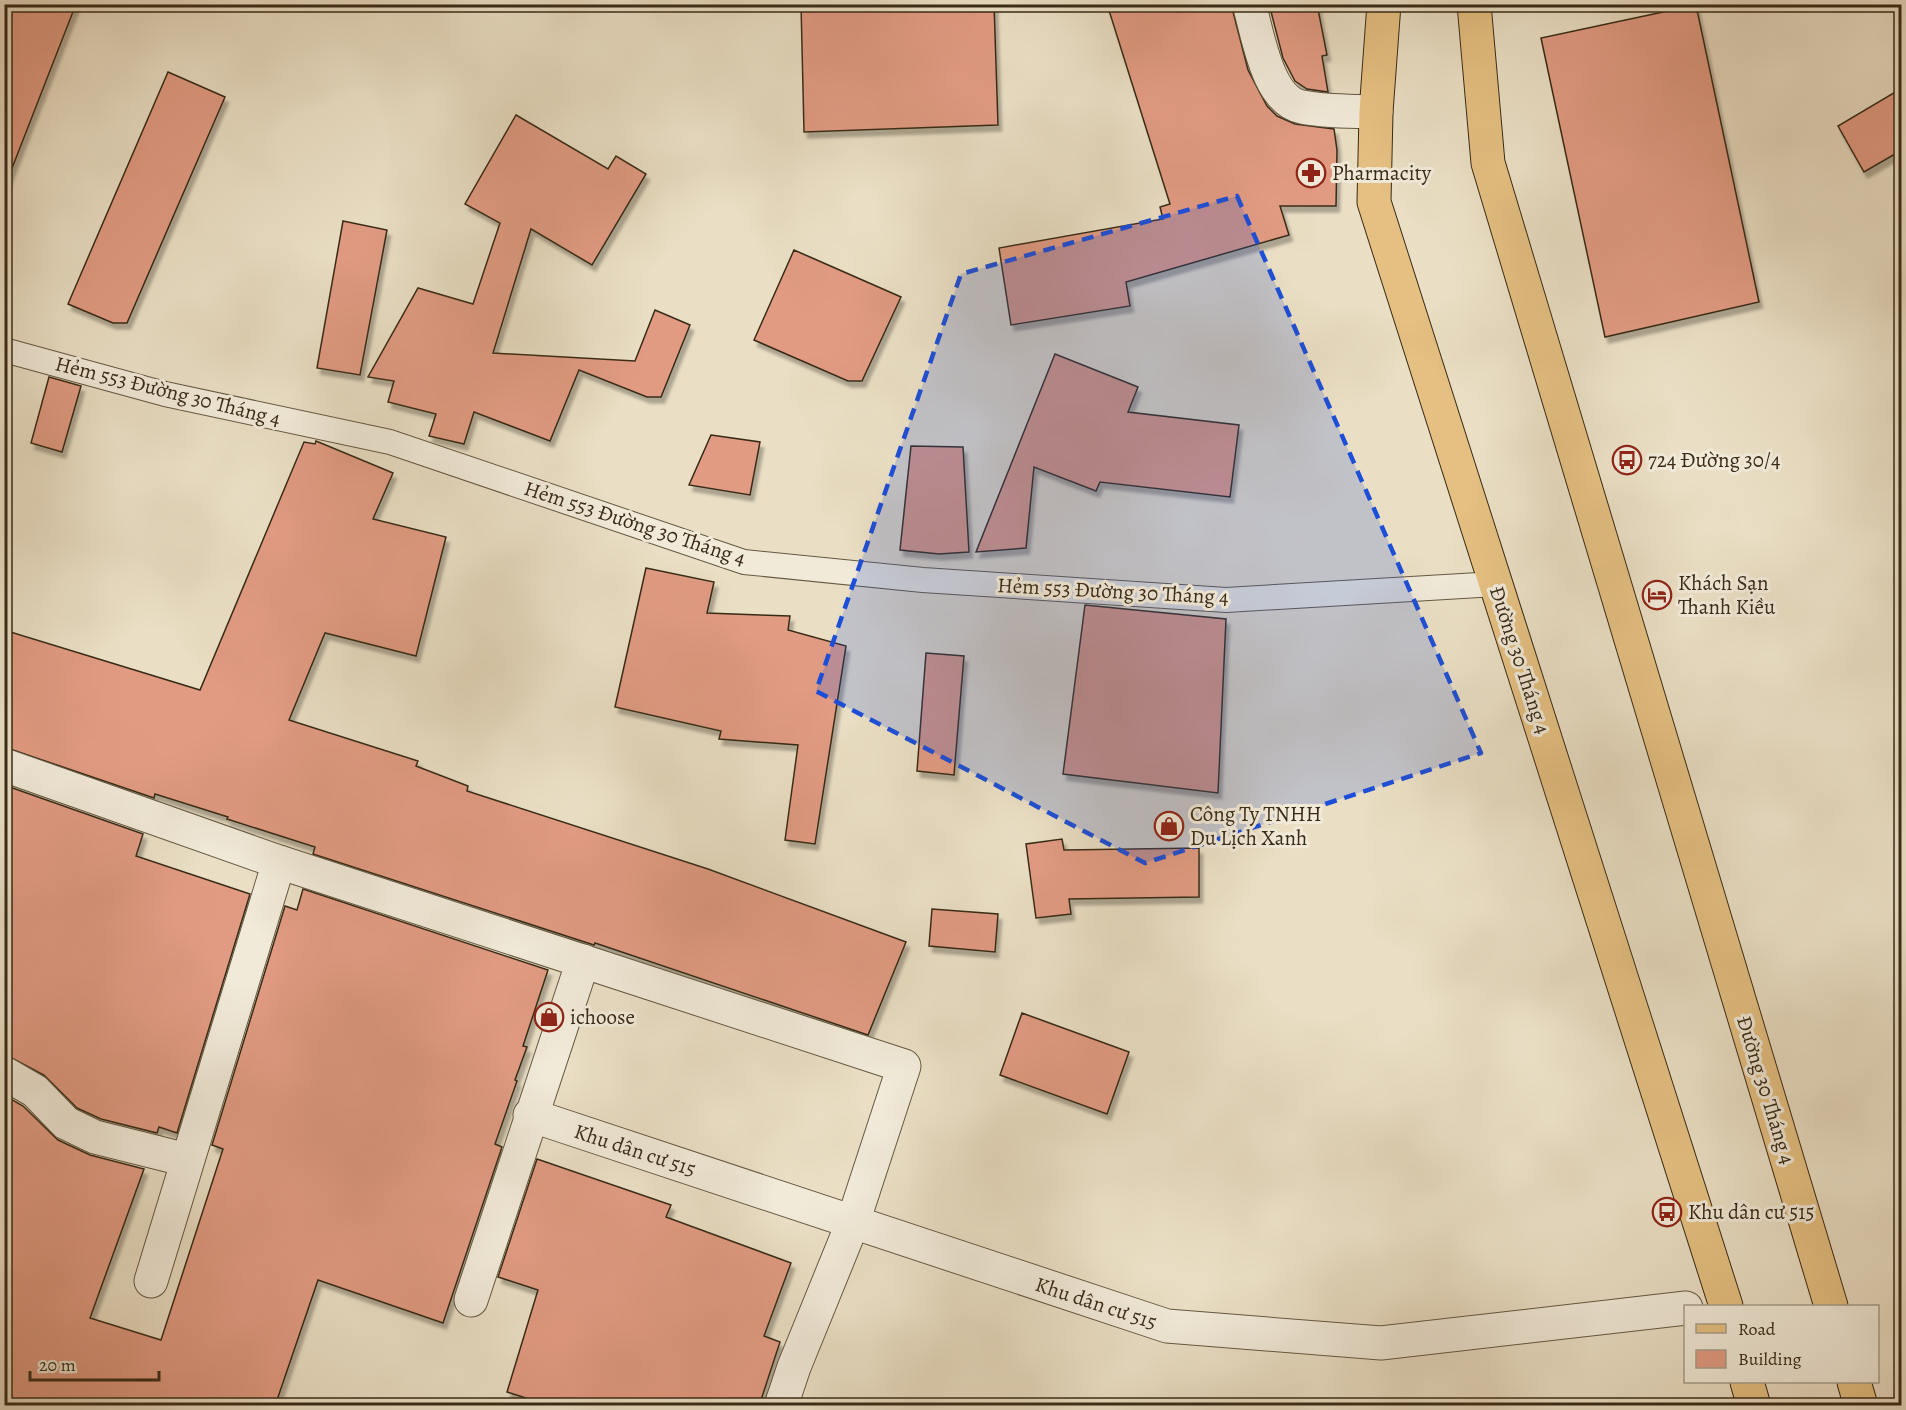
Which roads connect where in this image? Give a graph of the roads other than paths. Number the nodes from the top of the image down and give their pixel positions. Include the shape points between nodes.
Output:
1 (1249, 4) edge
2 (1384, 4) edge
3 (1474, 4) edge
4 (1376, 112) junction
5 (4, 350) edge
6 (1496, 584) junction
7 (4, 765) edge
8 (279, 862) junction
9 (583, 961) junction
10 (4, 1073) edge
11 (530, 1115) junction
12 (187, 1160) junction
13 (853, 1222) junction
14 (152, 1281) dead end
15 (471, 1300) dead end
16 (1716, 1305) edge
17 (1831, 1305) edge
18 (1684, 1308) edge
19 (1748, 1383) edge
20 (1854, 1383) edge
21 (781, 1406) edge
22 (1754, 1406) edge
23 (1861, 1406) edge

1 - 4 street via 1275,88 1285,100 1300,107
2 - 4 main road, Đường 30 Tháng 4
3 - 17 main road, Đường 30 Tháng 4 via 1488,163
4 - 6 main road, Đường 30 Tháng 4 via 1374,202
5 - 6 lane, Hẻm 553 Đường 30 Tháng 4 via 165,394 390,442 744,562 923,580 1226,600
6 - 16 main road, Đường 30 Tháng 4
7 - 8 street
8 - 9 street
8 - 12 street
9 - 11 street
9 - 13 street via 904,1066
10 - 12 street via 35,1091 66,1123 95,1137
11 - 13 street, Khu dân cư 515
11 - 15 street
12 - 14 street
13 - 18 street, Khu dân cư 515 via 1167,1326 1381,1343
13 - 21 street
19 - 22 main road
20 - 23 main road

